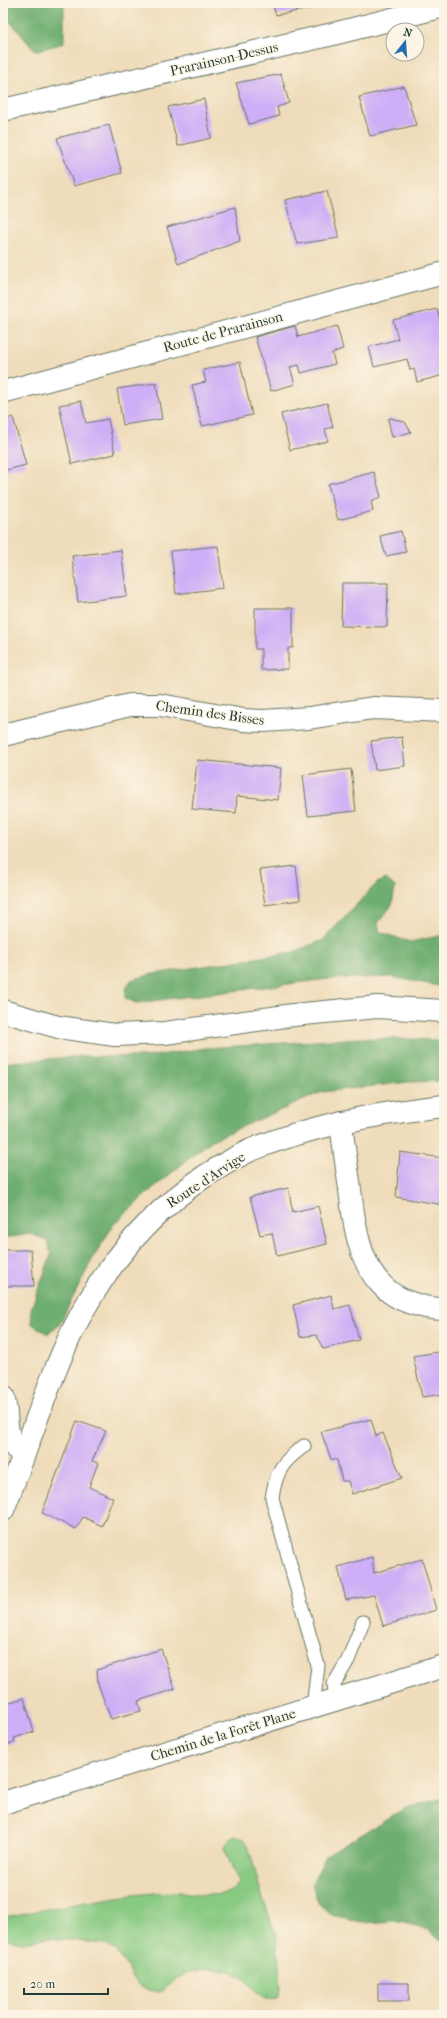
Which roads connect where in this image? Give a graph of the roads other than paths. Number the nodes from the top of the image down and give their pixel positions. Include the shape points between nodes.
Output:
1 (444, 6) edge
2 (3, 110) edge
3 (444, 273) edge
4 (3, 392) edge
5 (444, 711) edge
6 (3, 735) edge
7 (444, 1011) edge
8 (3, 1012) edge
9 (444, 1106) edge
10 (341, 1122) junction
11 (444, 1309) edge
12 (3, 1396) edge
13 (304, 1446) dead end
14 (23, 1454) junction
15 (3, 1510) edge
16 (363, 1622) dead end
17 (444, 1666) edge
18 (336, 1700) junction
19 (313, 1707) junction
20 (3, 1804) edge

1 - 2 street, Prarainson-Dessus
3 - 4 street, Route de Prarainson
5 - 6 street, Chemin des Bisses via 373,708 309,718 263,721 160,705 130,705
7 - 8 street via 377,1007 166,1033 115,1035 58,1027
9 - 10 street, Route d'Arvige
10 - 11 street via 356,1234 368,1268 387,1290 402,1300
10 - 14 street, Route d'Arvige via 300,1133 232,1160 167,1204 148,1222 116,1258 83,1311 59,1360
12 - 14 street via 12,1446
13 - 19 lane via 287,1458 275,1480 272,1498 318,1666
14 - 15 street, Route d'Arvige
16 - 18 lane via 348,1660 334,1684
17 - 18 street, Chemin de la Forêt Plane
18 - 19 street, Chemin de la Forêt Plane
19 - 20 street, Chemin de la Forêt Plane

